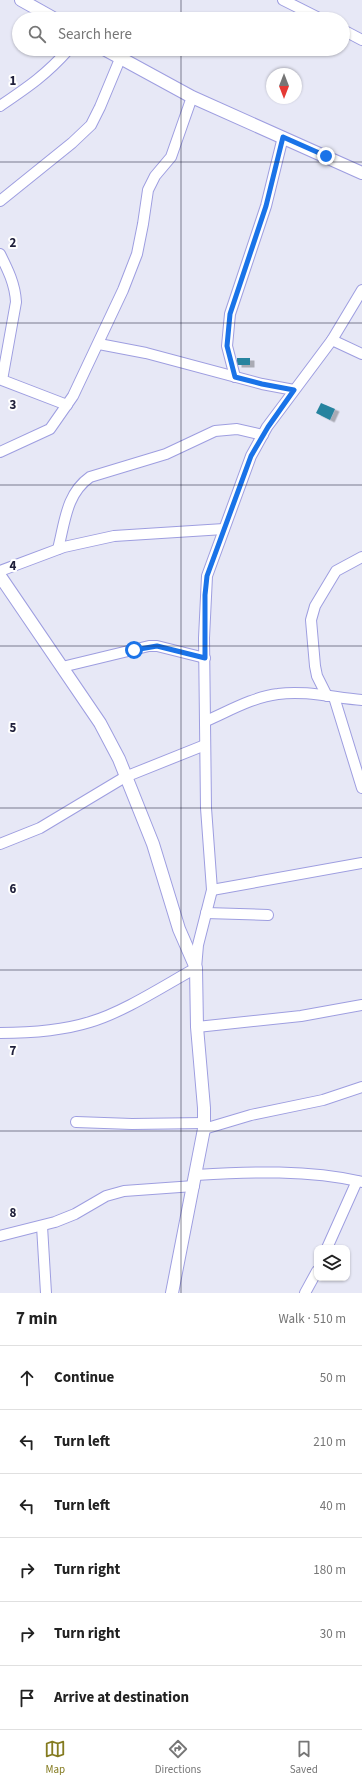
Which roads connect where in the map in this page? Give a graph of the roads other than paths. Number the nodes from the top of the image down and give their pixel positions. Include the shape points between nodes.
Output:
1 (21, 0) edge
2 (283, 0) edge
3 (42, 12) edge
4 (306, 12) edge
5 (350, 34) edge
6 (362, 40) edge
7 (63, 56) edge
8 (115, 56) edge
9 (120, 59) junction
10 (192, 96) junction
11 (0, 106) edge
12 (283, 137) junction
13 (362, 173) edge
14 (0, 201) edge
15 (0, 254) edge
16 (362, 290) edge
17 (332, 340) junction
18 (99, 344) junction
19 (362, 354) edge
20 (235, 377) junction
21 (294, 390) junction
22 (67, 405) junction
23 (263, 435) junction
24 (0, 452) edge
25 (224, 529) junction
26 (58, 549) junction
27 (362, 556) edge
28 (0, 571) edge
29 (0, 576) edge
30 (205, 658) junction
31 (62, 667) junction
32 (330, 697) junction
33 (362, 700) edge
34 (206, 721) junction
35 (205, 745) junction
36 (125, 777) junction
37 (362, 788) edge
38 (0, 844) edge
39 (362, 863) edge
40 (212, 890) junction
41 (206, 913) junction
42 (268, 915) dead end
43 (196, 968) junction
44 (362, 1005) edge
45 (198, 1027) junction
46 (0, 1033) edge
47 (362, 1088) edge
48 (76, 1122) dead end
49 (204, 1126) junction
50 (195, 1181) junction
51 (359, 1181) edge
52 (42, 1226) junction
53 (0, 1236) edge
54 (328, 1245) edge
55 (314, 1276) edge
56 (46, 1293) edge
57 (172, 1293) edge
58 (305, 1293) edge

1 - 3 street
2 - 4 street
5 - 6 street
7 - 11 street via 36,83
8 - 9 street
9 - 10 street
9 - 14 street via 91,125
10 - 12 street
10 - 18 street via 171,157 148,190 137,254
12 - 13 street
12 - 20 street via 266,206 230,314 227,346
15 - 22 street via 16,292 2,380
16 - 17 street
17 - 19 street
17 - 21 street
18 - 20 street via 146,353
18 - 22 street
20 - 21 street
21 - 23 street
22 - 24 street via 50,429
23 - 25 street via 251,456
23 - 26 street via 237,429 215,431 166,454 90,477 75,491
25 - 26 street via 122,534
25 - 30 street via 207,576
26 - 28 street
27 - 32 street via 336,571 315,606 311,620 317,676
29 - 31 street
30 - 31 street via 149,646
30 - 34 street
31 - 36 street via 100,723 119,759
32 - 33 street
32 - 34 street via 298,693 262,697
32 - 37 street
34 - 35 street
35 - 36 street
35 - 40 street via 206,808
36 - 38 street via 40,828
36 - 43 street via 153,844 178,930
39 - 40 street
40 - 41 street
41 - 42 street
41 - 43 street via 198,945
43 - 45 street
43 - 46 street via 92,1022 59,1030
44 - 45 street via 301,1016
45 - 49 street
47 - 49 street via 323,1100
48 - 49 street
49 - 50 street
50 - 51 street via 278,1173 325,1175
50 - 52 street via 106,1196 75,1214
50 - 57 street
51 - 54 street
52 - 53 street
52 - 56 street
55 - 58 street

